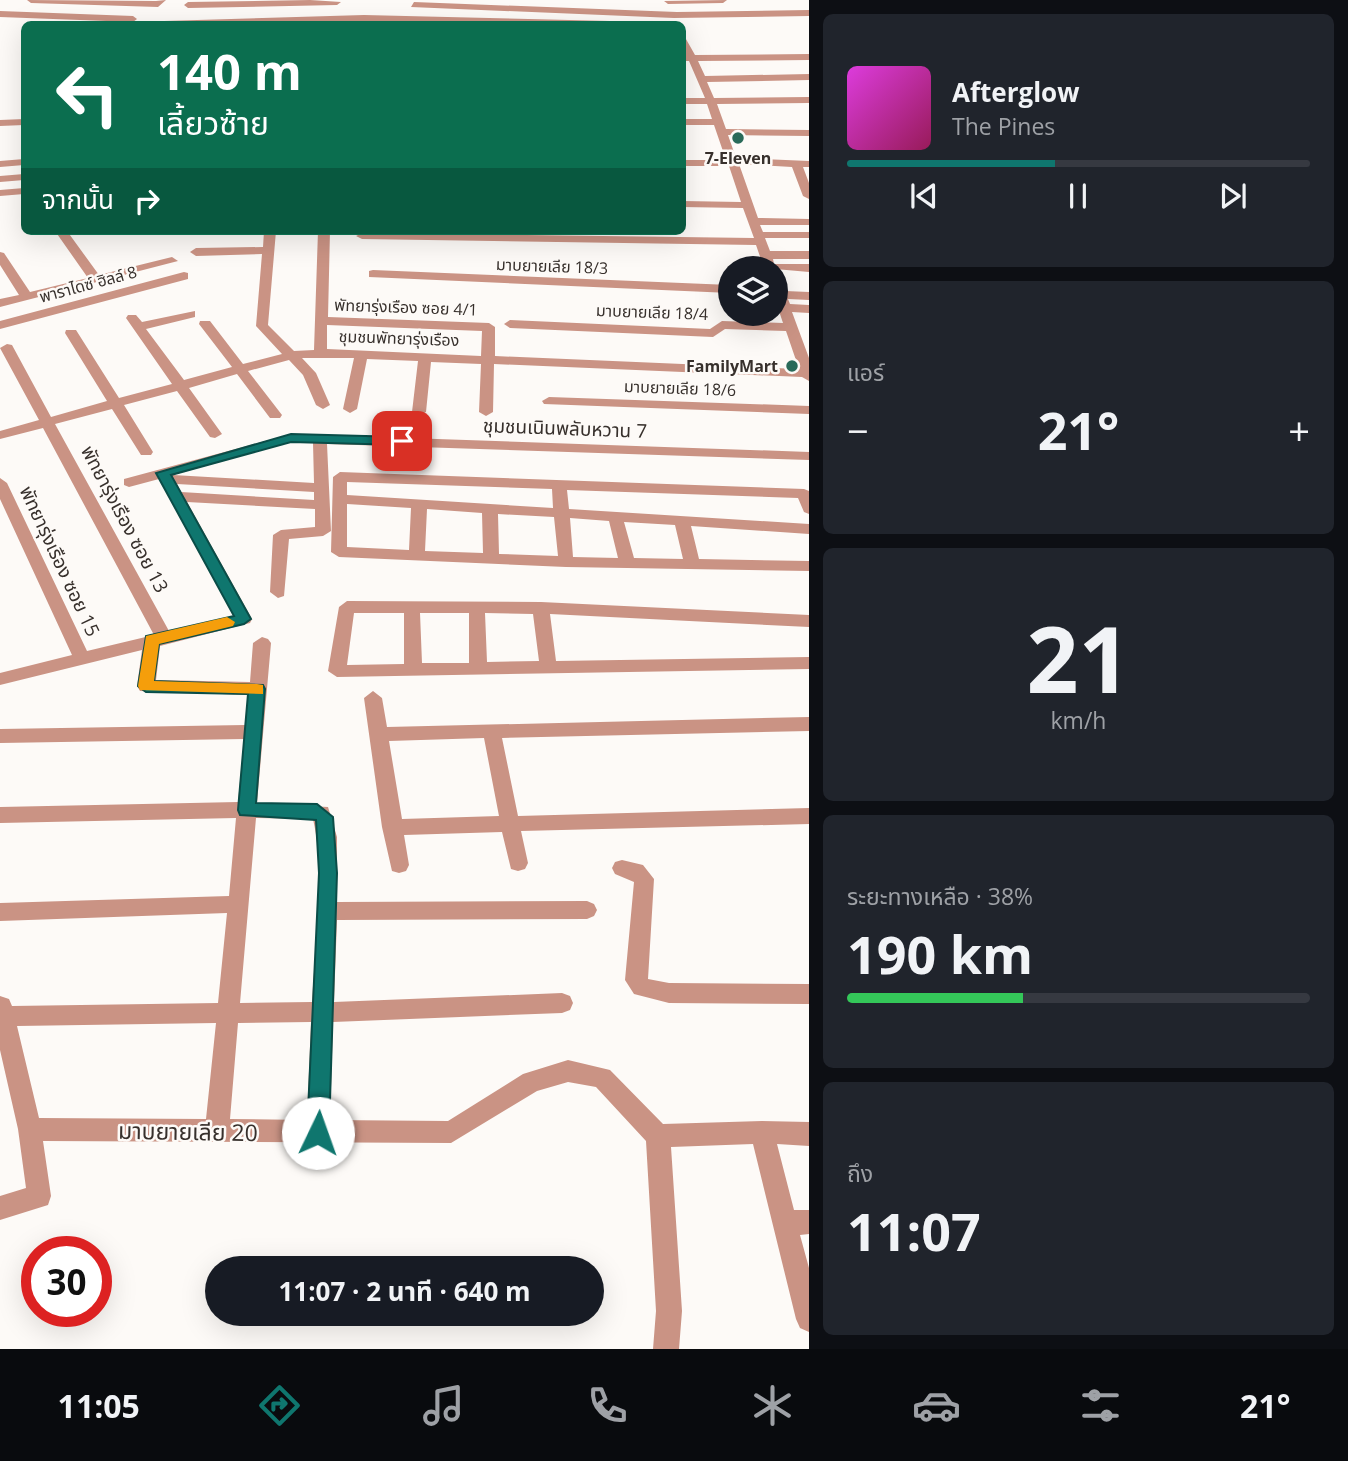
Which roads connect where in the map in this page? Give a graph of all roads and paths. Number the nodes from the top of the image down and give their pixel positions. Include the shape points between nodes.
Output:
1 (31, 0) edge
2 (723, 0) edge
3 (75, 1) edge
4 (117, 1) edge
5 (296, 1) edge
6 (667, 1) edge
7 (160, 2) edge
8 (212, 2) edge
9 (255, 2) edge
10 (339, 3) edge
11 (188, 5) dead end
12 (414, 5) dead end
13 (809, 13) edge
14 (0, 14) edge
15 (133, 19) dead end
16 (674, 20) edge
17 (207, 21) edge
18 (252, 21) edge
19 (295, 21) edge
20 (337, 21) edge
21 (0, 24) edge
22 (21, 25) edge
23 (686, 45) edge
24 (809, 57) edge
25 (694, 66) edge
26 (809, 77) edge
27 (686, 92) edge
28 (709, 97) junction
29 (686, 100) edge
30 (809, 100) edge
31 (21, 122) edge
32 (0, 123) edge
33 (686, 123) edge
34 (720, 127) junction
35 (809, 133) edge
36 (21, 162) edge
37 (686, 163) edge
38 (733, 163) junction
39 (0, 164) edge
40 (796, 164) junction
41 (809, 164) edge
42 (21, 177) edge
43 (0, 178) edge
44 (21, 191) edge
45 (0, 193) edge
46 (809, 196) edge
47 (686, 204) edge
48 (749, 205) junction
49 (754, 221) junction
50 (809, 222) edge
51 (64, 235) edge
52 (270, 235) edge
53 (324, 235) edge
54 (809, 235) edge
55 (362, 236) dead end
56 (762, 244) junction
57 (269, 250) junction
58 (195, 251) dead end
59 (809, 255) edge
60 (0, 256) edge
61 (766, 256) edge
62 (172, 261) dead end
63 (788, 267) edge
64 (809, 268) edge
65 (373, 274) dead end
66 (184, 276) dead end
67 (96, 280) junction
68 (718, 288) edge
69 (788, 291) edge
70 (26, 296) junction
71 (809, 296) edge
72 (0, 303) edge
73 (788, 308) edge
74 (809, 309) edge
75 (191, 314) dead end
76 (788, 316) edge
77 (321, 321) junction
78 (205, 324) dead end
79 (510, 324) dead end
80 (0, 325) edge
81 (792, 327) junction
82 (71, 334) dead end
83 (7, 348) dead end
84 (320, 353) junction
85 (361, 354) junction
86 (292, 355) junction
87 (425, 357) junction
88 (487, 360) junction
89 (807, 367) edge
90 (242, 369) junction
91 (180, 386) junction
92 (549, 401) dead end
93 (115, 404) junction
94 (323, 405) dead end
95 (350, 409) dead end
96 (809, 410) edge
97 (418, 412) dead end
98 (486, 412) dead end
99 (275, 415) dead end
100 (49, 422) junction
101 (215, 434) dead end
102 (0, 435) edge
103 (320, 438) junction
104 (146, 452) dead end
105 (809, 456) edge
106 (166, 476) junction
107 (129, 482) dead end
108 (0, 483) edge
109 (559, 485) junction
110 (322, 488) junction
111 (179, 497) junction
112 (342, 499) junction
113 (323, 505) junction
114 (419, 506) junction
115 (809, 509) edge
116 (489, 510) junction
117 (562, 515) junction
118 (616, 519) junction
119 (682, 522) junction
120 (809, 529) edge
121 (417, 556) junction
122 (491, 558) junction
123 (566, 562) junction
124 (627, 563) junction
125 (692, 564) junction
126 (809, 566) edge
127 (278, 592) dead end
128 (477, 607) junction
129 (412, 608) junction
130 (541, 608) junction
131 (809, 621) edge
132 (158, 638) junction
133 (261, 643) dead end
134 (82, 658) junction
135 (809, 663) edge
136 (548, 666) junction
137 (478, 668) junction
138 (413, 669) junction
139 (0, 679) edge
140 (257, 689) junction
141 (373, 698) dead end
142 (809, 724) edge
143 (491, 730) junction
144 (253, 732) junction
145 (380, 734) junction
146 (0, 736) edge
147 (246, 810) junction
148 (0, 815) edge
149 (809, 817) edge
150 (511, 822) junction
151 (393, 827) junction
152 (518, 863) dead end
153 (399, 865) dead end
154 (622, 868) dead end
155 (237, 904) junction
156 (587, 910) dead end
157 (327, 911) junction
158 (0, 912) edge
159 (809, 994) edge
160 (562, 1003) dead end
161 (2, 1010) edge
162 (227, 1012) junction
163 (324, 1012) junction
164 (30, 1129) junction
165 (217, 1132) junction
166 (762, 1132) junction
167 (318, 1133) junction
168 (809, 1134) edge
169 (658, 1136) junction
170 (0, 1208) edge
171 (797, 1223) edge
172 (809, 1319) edge
173 (666, 1349) edge

1 - 3 street
2 - 6 street
3 - 4 street
4 - 7 street
5 - 9 street
5 - 10 street
5 - 19 street
6 - 16 street
8 - 9 street
8 - 11 street
8 - 17 street
9 - 18 street
10 - 20 street
12 - 16 street
13 - 16 street
14 - 15 street
21 - 22 street
23 - 25 street
24 - 25 street
25 - 26 street
25 - 28 street
27 - 28 street
28 - 29 street
28 - 30 street
28 - 34 street
31 - 32 street
33 - 34 street
34 - 35 street
34 - 38 street
36 - 39 street
37 - 38 street
38 - 40 street
38 - 48 street
40 - 41 street
40 - 46 street
42 - 43 street
44 - 45 street
47 - 48 street
48 - 49 street
49 - 50 street
49 - 56 street
51 - 67 street
52 - 57 street
53 - 77 street
54 - 56 street
55 - 56 street
56 - 59 street
56 - 61 street
57 - 58 street
57 - 86 street via 262,326
60 - 70 street
62 - 67 street
63 - 64 street
65 - 68 street, มาบยายเลีย 18/3
66 - 80 street, พาราไดซ์ ฮิลล์ 8
67 - 70 street
69 - 71 street
70 - 72 street
73 - 74 street
75 - 91 street via 135,323
76 - 81 street
77 - 84 street
77 - 88 street, พัทยารุ่งเรือง ซอย 4/1 via 489,327
78 - 90 street
79 - 81 street, มาบยายเลีย 18/4 via 713,333 722,325
81 - 89 street
82 - 93 street
83 - 100 street, พัทยารุ่งเรือง ซอย 13
84 - 85 street, ชุมชนพัทยารุ่งเรือง
84 - 86 street, ชุมชนพัทยารุ่งเรือง
85 - 87 street, ชุมชนพัทยารุ่งเรือง
85 - 95 street
86 - 90 street, ชุมชนพัทยารุ่งเรือง
86 - 94 street via 309,373
87 - 88 street, ชุมชนพัทยารุ่งเรือง
87 - 97 street
88 - 89 street, ชุมชนพัทยารุ่งเรือง
88 - 98 street
90 - 91 street, ชุมชนพัทยารุ่งเรือง
90 - 99 street
91 - 93 street, ชุมชนพัทยารุ่งเรือง
91 - 101 street
92 - 96 street, มาบยายเลีย 18/6
93 - 100 street, ชุมชนพัทยารุ่งเรือง
93 - 104 street
100 - 102 street, ชุมชนพัทยารุ่งเรือง
100 - 132 street, พัทยารุ่งเรือง ซอย 13
103 - 105 street, ชุมชนเนินพลับหวาน 7
103 - 106 street, ชุมชนเนินพลับหวาน 7 via 291,438
103 - 110 street
106 - 107 street, ชุมชนเนินพลับหวาน 7
106 - 110 street
106 - 111 street
108 - 134 street, พัทยารุ่งเรือง ซอย 15
109 - 112 street via 340,477
109 - 115 street via 804,494
109 - 117 street
110 - 113 street
111 - 113 street
111 - 132 street via 244,619
112 - 114 street
112 - 121 street via 339,552
113 - 127 street via 323,531 281,535
114 - 116 street
114 - 121 street
116 - 117 street
116 - 122 street
117 - 118 street
117 - 123 street
118 - 119 street
118 - 124 street
119 - 120 street
119 - 125 street
121 - 122 street
122 - 123 street
123 - 124 street
124 - 125 street
125 - 126 street
128 - 129 street
128 - 130 street
128 - 137 street
129 - 138 street
129 - 138 street via 347,607 337,671
130 - 131 street
130 - 136 street
132 - 134 street
132 - 140 street via 146,686
133 - 140 street
134 - 139 street
135 - 136 street
136 - 137 street
137 - 138 street
140 - 144 street
141 - 145 street
142 - 143 street
143 - 145 street
143 - 150 street
144 - 146 street
144 - 147 street
145 - 151 street
147 - 148 street
147 - 155 street
147 - 157 street via 321,812 327,837
149 - 150 street
150 - 151 street
150 - 152 street
151 - 153 street
154 - 159 street via 636,871 644,879 636,980 642,987 669,993
155 - 158 street
155 - 162 street
156 - 157 street
157 - 163 street
160 - 163 street
161 - 162 street
161 - 164 street
162 - 163 street
162 - 165 street
163 - 167 street
164 - 165 street, มาบยายเลีย 20
164 - 170 street via 39,1196
165 - 167 street, มาบยายเลีย 20
166 - 168 street
166 - 169 street
166 - 171 street
167 - 169 street, มาบยายเลีย 20 via 451,1132 531,1082 568,1071 602,1078
169 - 173 street via 669,1311
171 - 172 street

